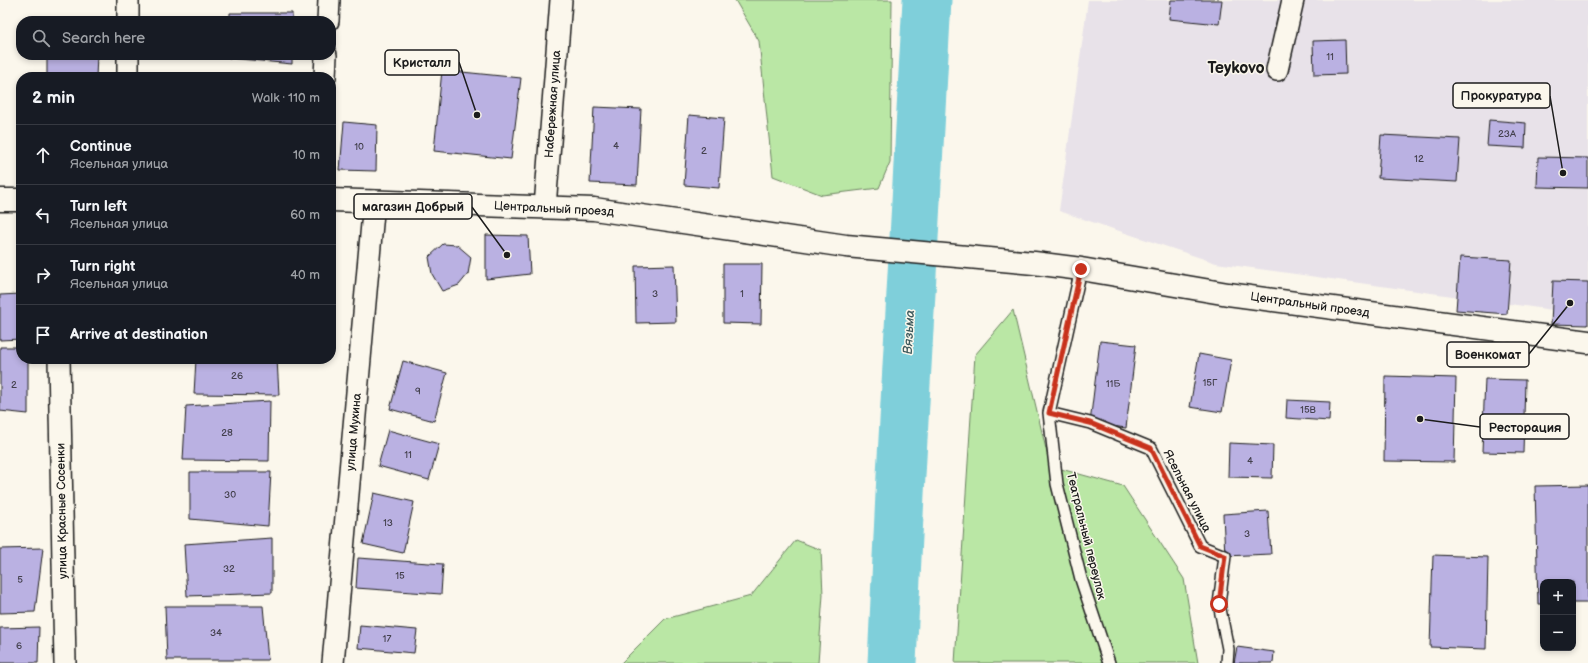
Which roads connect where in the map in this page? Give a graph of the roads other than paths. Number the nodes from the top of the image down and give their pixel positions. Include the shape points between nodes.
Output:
1 (128, 0) edge
2 (329, 0) edge
3 (561, 0) edge
4 (1293, 0) edge
5 (128, 16) edge
6 (328, 16) edge
7 (128, 60) edge
8 (326, 60) edge
9 (1277, 70) dead end
10 (128, 72) edge
11 (325, 72) edge
12 (0, 200) edge
13 (16, 200) edge
14 (336, 200) edge
15 (374, 201) junction
16 (545, 207) junction
17 (1081, 269) junction
18 (1588, 342) edge
19 (59, 364) edge
20 (1049, 413) junction
21 (65, 663) edge
22 (333, 663) edge
23 (1109, 663) edge
24 (1227, 663) edge

1 - 5 street
2 - 6 street
3 - 16 street, Набережная улица
4 - 9 street
7 - 10 street
8 - 11 street
12 - 13 street
14 - 15 street, Центральный проезд
15 - 16 street, Центральный проезд
15 - 22 street, улица Мухина
16 - 17 street, Центральный проезд via 594,209 846,246
17 - 18 street, Центральный проезд via 1228,294
17 - 20 lane
19 - 21 street, улица Красные Сосенки
20 - 23 lane, Театральный переулок via 1058,484 1081,579
20 - 24 lane, Ясельная улица via 1090,423 1151,448 1200,546 1225,556 1219,604 1228,649

